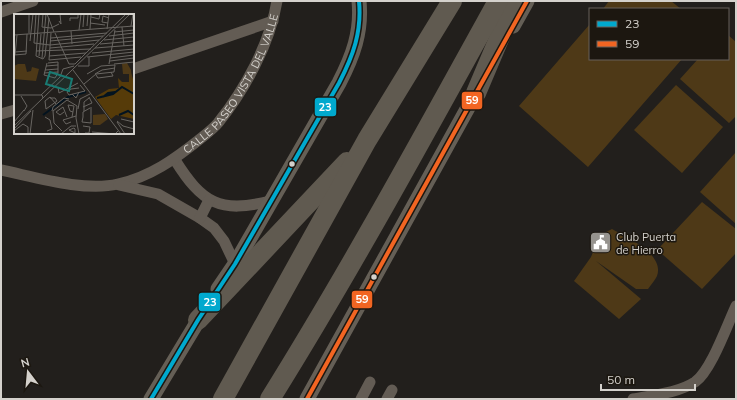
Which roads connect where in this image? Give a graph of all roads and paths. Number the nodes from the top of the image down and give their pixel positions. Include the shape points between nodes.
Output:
1 (33, 1) edge
2 (276, 1) edge
3 (359, 1) edge
4 (452, 1) edge
5 (498, 1) edge
6 (515, 1) edge
7 (527, 1) edge
8 (1, 12) edge
9 (274, 22) junction
10 (134, 69) edge
11 (476, 93) junction
12 (14, 110) edge
13 (1, 114) edge
14 (368, 140) junction
15 (175, 160) junction
16 (1, 170) edge
17 (150, 174) junction
18 (117, 185) junction
19 (158, 194) junction
20 (209, 200) junction
21 (270, 200) junction
22 (200, 218) junction
23 (235, 264) junction
24 (736, 306) edge
25 (352, 318) junction
26 (198, 320) junction
27 (308, 338) junction
28 (370, 382) dead end
29 (150, 399) edge
30 (223, 399) edge
31 (270, 399) edge
32 (277, 399) edge
33 (297, 399) edge
34 (307, 399) edge
35 (361, 399) edge
36 (633, 399) edge

1 - 8 street
2 - 9 street, CALLE PASEO VISTA DEL VALLE
3 - 21 main road via 358,37 351,60
4 - 14 highway
5 - 27 highway
6 - 11 highway
7 - 11 main road
9 - 10 street
9 - 15 street, CALLE PASEO VISTA DEL VALLE via 249,76 217,124
11 - 25 main road
12 - 13 street
14 - 26 highway
14 - 30 highway
15 - 17 street, CALLE PASEO VISTA DEL VALLE
15 - 20 street, CALLE PASEO VISTA DEL VALLE via 195,188
16 - 18 street, CALLE PASEO VISTA DEL VALLE via 79,186
17 - 18 street, CALLE PASEO VISTA DEL VALLE
17 - 19 street
18 - 19 street, CALLE PASEO VISTA DEL VALLE
19 - 22 street, CALLE PASEO VISTA DEL VALLE
20 - 21 street, CALLE PASEO VISTA DEL VALLE via 225,206 240,207
20 - 22 street
21 - 23 main road
22 - 23 street, CALLE PASEO VISTA DEL VALLE via 214,228 224,241
23 - 26 main road
24 - 36 street via 706,371 696,382 678,390
25 - 33 main road
25 - 34 main road
26 - 29 main road
27 - 31 highway
27 - 32 highway
28 - 35 street

